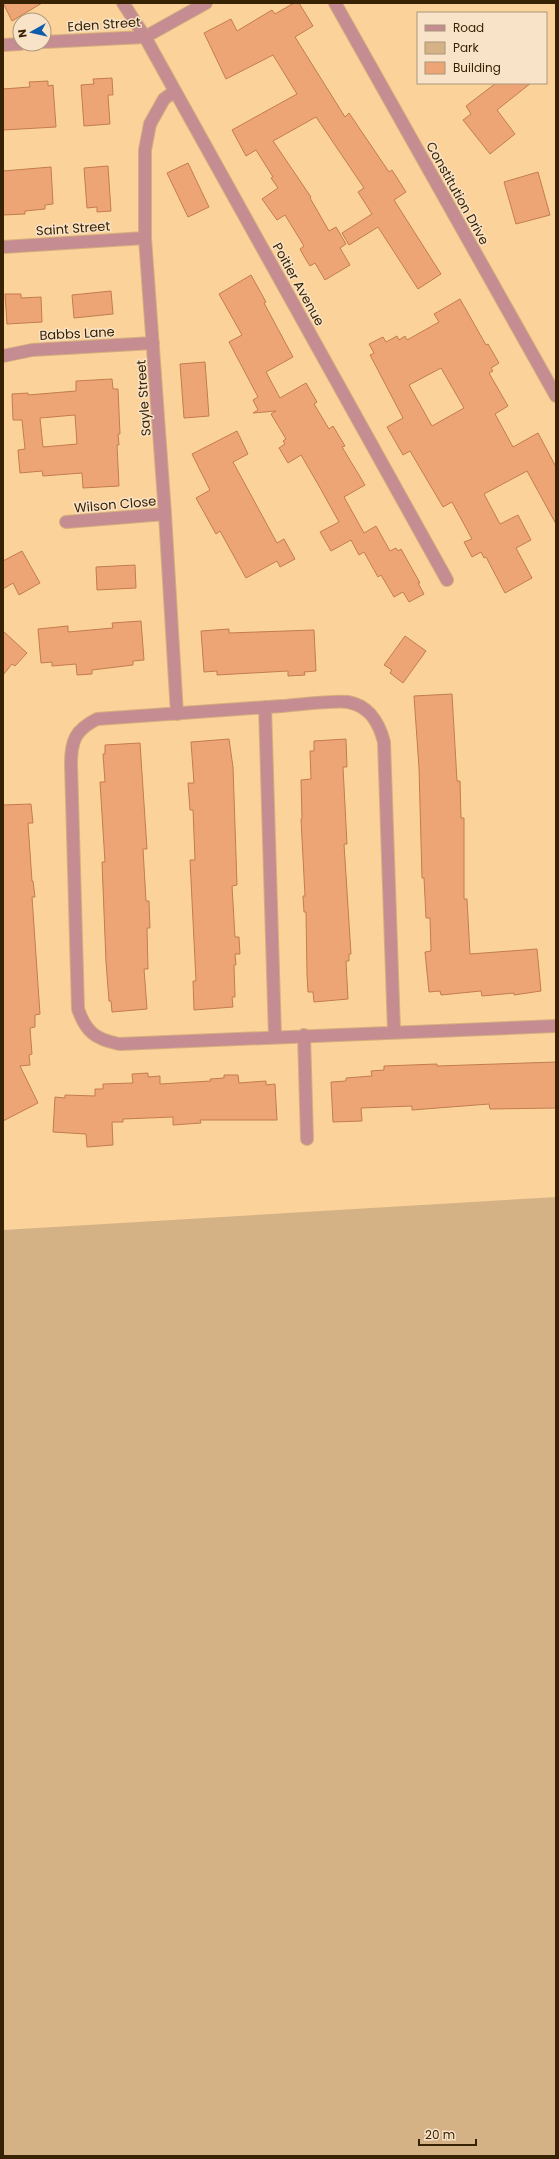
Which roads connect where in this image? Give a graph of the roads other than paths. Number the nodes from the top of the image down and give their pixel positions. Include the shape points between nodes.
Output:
1 (123, 3) edge
2 (206, 3) edge
3 (335, 3) edge
4 (145, 37) junction
5 (52, 42) edge
6 (175, 91) junction
7 (145, 238) junction
8 (3, 247) edge
9 (153, 343) junction
10 (3, 356) edge
11 (556, 396) edge
12 (165, 514) junction
13 (66, 522) dead end
14 (447, 580) dead end
15 (265, 707) junction
16 (177, 714) junction
17 (556, 1026) edge
18 (394, 1031) junction
19 (304, 1035) junction
20 (275, 1037) junction
21 (307, 1139) dead end

1 - 4 street, Poitier Avenue
2 - 4 street, Eden Street
3 - 11 street, Constitution Drive
4 - 5 street, Eden Street
4 - 6 street, Poitier Avenue
6 - 7 street, Sayle Street via 164,100 150,124 145,150
6 - 14 street, Poitier Avenue
7 - 8 street, Saint Street
7 - 9 street, Sayle Street
9 - 10 street, Babbs Lane via 32,350
9 - 12 street, Sayle Street
12 - 13 street, Wilson Close
12 - 16 street, Sayle Street
15 - 16 street
15 - 18 street via 348,702 372,714 379,725 384,742
15 - 20 street
16 - 20 street via 97,719 78,733 71,747 78,1009 83,1023 92,1034 103,1041 119,1044
17 - 18 street
18 - 19 street
19 - 20 street
19 - 21 street

